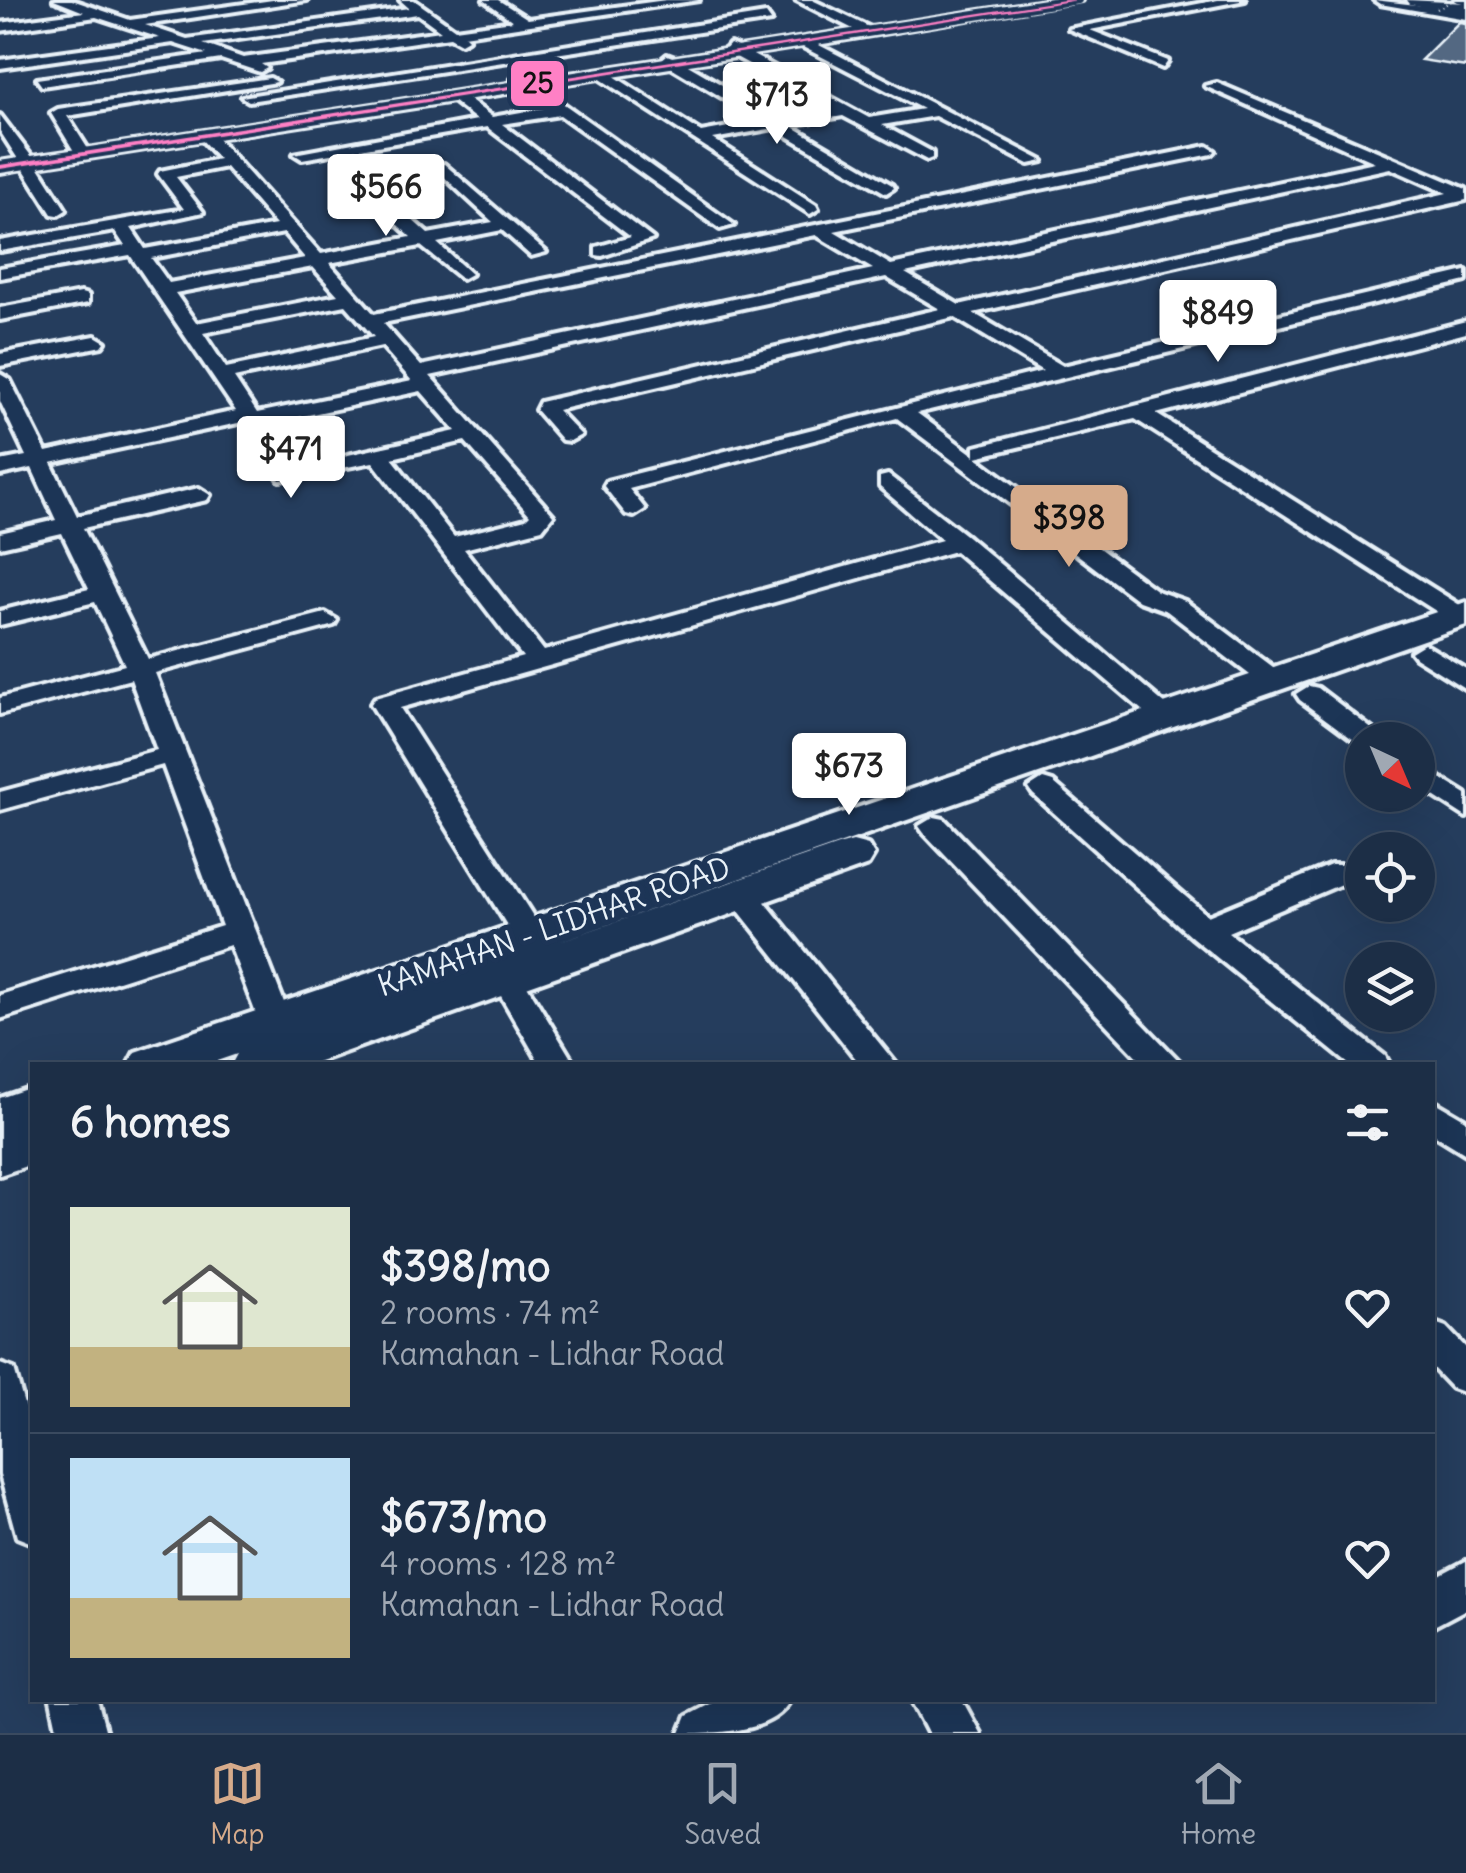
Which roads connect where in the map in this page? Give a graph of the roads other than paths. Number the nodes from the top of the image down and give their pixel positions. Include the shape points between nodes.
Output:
1 (301, 0) edge
2 (406, 0) edge
3 (490, 0) edge
4 (573, 0) edge
5 (694, 0) edge
6 (802, 0) edge
7 (1075, 0) edge
8 (1240, 0) edge
9 (1380, 0) edge
10 (1416, 0) edge
11 (1455, 0) edge
12 (66, 2) edge
13 (101, 7) edge
14 (1466, 8) edge
15 (420, 10) junction
16 (596, 13) junction
17 (766, 18) dead end
18 (127, 23) junction
19 (525, 23) junction
20 (0, 27) edge
21 (697, 29) junction
22 (867, 31) junction
23 (453, 33) junction
24 (79, 39) dead end
25 (634, 39) junction
26 (801, 41) junction
27 (180, 42) junction
28 (0, 49) edge
29 (736, 52) junction
30 (224, 56) junction
31 (492, 61) junction
32 (243, 62) junction
33 (672, 62) junction
34 (0, 64) edge
35 (1163, 64) dead end
36 (600, 73) junction
37 (292, 79) junction
38 (42, 82) dead end
39 (527, 85) junction
40 (1212, 86) dead end
41 (314, 87) junction
42 (895, 90) junction
43 (455, 96) junction
44 (249, 97) dead end
45 (828, 102) junction
46 (376, 108) junction
47 (561, 110) junction
48 (846, 111) junction
49 (937, 111) junction
50 (0, 119) edge
51 (487, 122) junction
52 (867, 123) junction
53 (774, 124) junction
54 (206, 135) junction
55 (699, 137) junction
56 (140, 146) junction
57 (1207, 151) dead end
58 (84, 154) junction
59 (302, 154) dead end
60 (927, 155) dead end
61 (1035, 161) dead end
62 (230, 162) junction
63 (27, 163) junction
64 (1391, 163) junction
65 (0, 167) edge
66 (166, 174) junction
67 (886, 188) dead end
68 (1464, 195) edge
69 (810, 208) dead end
70 (58, 210) dead end
71 (508, 224) junction
72 (120, 225) junction
73 (726, 225) dead end
74 (291, 227) junction
75 (820, 231) junction
76 (424, 241) junction
77 (0, 246) edge
78 (602, 251) dead end
79 (138, 252) junction
80 (537, 252) dead end
81 (317, 260) junction
82 (888, 271) junction
83 (0, 274) edge
84 (462, 274) dead end
85 (1466, 276) edge
86 (163, 290) junction
87 (353, 298) junction
88 (81, 300) dead end
89 (955, 310) junction
90 (0, 314) edge
91 (370, 320) junction
92 (1466, 327) edge
93 (191, 330) junction
94 (385, 340) junction
95 (95, 342) dead end
96 (0, 360) edge
97 (1059, 372) junction
98 (220, 375) junction
99 (420, 379) junction
100 (0, 380) edge
101 (7, 409) edge
102 (901, 411) junction
103 (1139, 412) junction
104 (249, 418) junction
105 (470, 434) junction
106 (570, 435) dead end
107 (984, 452) dead end
108 (378, 455) junction
109 (37, 460) junction
110 (0, 468) edge
111 (288, 475) junction
112 (888, 482) dead end
113 (262, 483) dead end
114 (199, 494) dead end
115 (634, 509) dead end
116 (72, 524) junction
117 (0, 540) edge
118 (960, 542) junction
119 (448, 546) junction
120 (106, 592) junction
121 (0, 618) edge
122 (326, 620) dead end
123 (1464, 622) edge
124 (1424, 652) junction
125 (539, 661) junction
126 (140, 669) junction
127 (1466, 680) edge
128 (1290, 687) junction
129 (0, 706) edge
130 (1166, 716) junction
131 (1345, 723) edge
132 (172, 754) junction
133 (1435, 785) edge
134 (1043, 788) junction
135 (0, 801) edge
136 (1466, 808) edge
137 (934, 826) junction
138 (1342, 872) dead end
139 (742, 894) junction
140 (1204, 930) junction
141 (240, 931) junction
142 (530, 935) junction
143 (506, 977) junction
144 (0, 1006) edge
145 (274, 1023) junction
146 (161, 1062) edge
147 (264, 1062) edge
148 (556, 1062) edge
149 (878, 1062) edge
150 (1163, 1062) edge
151 (1369, 1062) edge
152 (30, 1107) edge
153 (1435, 1115) edge
154 (0, 1117) edge
155 (1466, 1140) edge
156 (30, 1144) edge
157 (0, 1155) edge
158 (1435, 1341) edge
159 (1466, 1375) edge
160 (0, 1382) edge
161 (30, 1513) edge
162 (1466, 1583) edge
163 (1435, 1603) edge
164 (74, 1702) edge
165 (763, 1702) edge
166 (935, 1702) edge
167 (82, 1733) edge
168 (704, 1733) edge
169 (956, 1733) edge

1 - 18 street
2 - 15 street
3 - 19 street
4 - 16 street
5 - 16 street
6 - 22 street
7 - 22 street
8 - 35 street via 1075,29
9 - 14 street
10 - 14 main road
11 - 14 lane
12 - 13 street
13 - 18 street
13 - 20 street
15 - 23 street
15 - 27 street
16 - 19 street
17 - 21 street
18 - 27 street
19 - 23 street
21 - 25 street
21 - 29 street
22 - 26 street
23 - 31 street
23 - 32 street
24 - 28 street
25 - 31 street
25 - 33 street
26 - 29 street
26 - 42 street
27 - 30 street
27 - 34 street
29 - 33 street
29 - 45 street
30 - 32 street
30 - 38 street
31 - 39 street
31 - 41 street
32 - 37 street
33 - 36 street
33 - 53 street
36 - 39 street
36 - 55 street
37 - 41 street
37 - 58 street via 58,113
39 - 43 street
39 - 47 street
40 - 64 street
41 - 44 street
41 - 46 street
42 - 45 street
42 - 49 street
43 - 46 street
43 - 51 street
45 - 48 street
46 - 54 street
47 - 51 street
47 - 73 street
48 - 52 street
48 - 53 street
49 - 52 street
49 - 61 street
50 - 63 street
51 - 59 street
51 - 78 street via 644,240
52 - 60 street
53 - 55 street
53 - 67 street
54 - 56 street
54 - 62 street
55 - 69 street
56 - 58 street
56 - 66 street
57 - 75 street
58 - 63 street
62 - 66 street
62 - 74 street
63 - 65 street
63 - 70 street
64 - 68 street
64 - 82 street
66 - 72 street via 196,211
68 - 89 street
71 - 76 street
71 - 76 street via 444,169 361,183
71 - 80 street
72 - 77 street
72 - 79 street
74 - 79 street
74 - 81 street
75 - 82 street
75 - 91 street
76 - 81 street
76 - 84 street
79 - 83 street
79 - 86 street
81 - 86 street
81 - 87 street
82 - 89 street
82 - 99 street
85 - 97 street
86 - 93 street
87 - 91 street
87 - 93 street
88 - 90 street
89 - 97 street
89 - 106 street via 547,406
91 - 94 street
92 - 103 street
93 - 98 street
94 - 98 street
94 - 99 street
95 - 96 street
97 - 102 street
98 - 104 street
99 - 104 street
99 - 105 street
100 - 101 street
101 - 109 street
102 - 115 street via 614,486
102 - 128 street via 1148,596 1176,606
103 - 107 street
103 - 123 street
104 - 109 street
104 - 111 street
105 - 108 street
105 - 119 street via 542,520
108 - 111 street
108 - 119 street
109 - 110 street
109 - 116 street
111 - 113 street
112 - 118 street
114 - 116 street
116 - 117 street
116 - 120 street
118 - 125 street
118 - 130 street
119 - 125 street
120 - 121 street
120 - 126 street
122 - 126 street
123 - 124 main road, KAMAHAN - LIDHAR ROAD
123 - 128 main road, KAMAHAN - LIDHAR ROAD
124 - 127 street
124 - 128 main road, KAMAHAN - LIDHAR ROAD
125 - 142 street via 384,704
126 - 129 street
126 - 132 street
128 - 130 main road, KAMAHAN - LIDHAR ROAD
128 - 131 street
128 - 134 main road, KAMAHAN - LIDHAR ROAD
130 - 142 main road, KAMAHAN - LIDHAR ROAD
132 - 135 street
132 - 141 street
133 - 136 street
134 - 137 main road, KAMAHAN - LIDHAR ROAD
134 - 140 street
137 - 139 main road, KAMAHAN - LIDHAR ROAD
137 - 150 street
138 - 140 street
139 - 143 main road, KAMAHAN - LIDHAR ROAD
139 - 149 street
140 - 151 street
141 - 144 street
141 - 145 street
142 - 145 main road, KAMAHAN - LIDHAR ROAD
143 - 147 main road, KAMAHAN - LIDHAR ROAD
143 - 148 street
145 - 146 main road, KAMAHAN - LIDHAR ROAD
152 - 154 main road
153 - 155 street
156 - 157 main road
158 - 159 street
160 - 161 street
162 - 163 street
164 - 167 street
165 - 168 street
166 - 169 street

